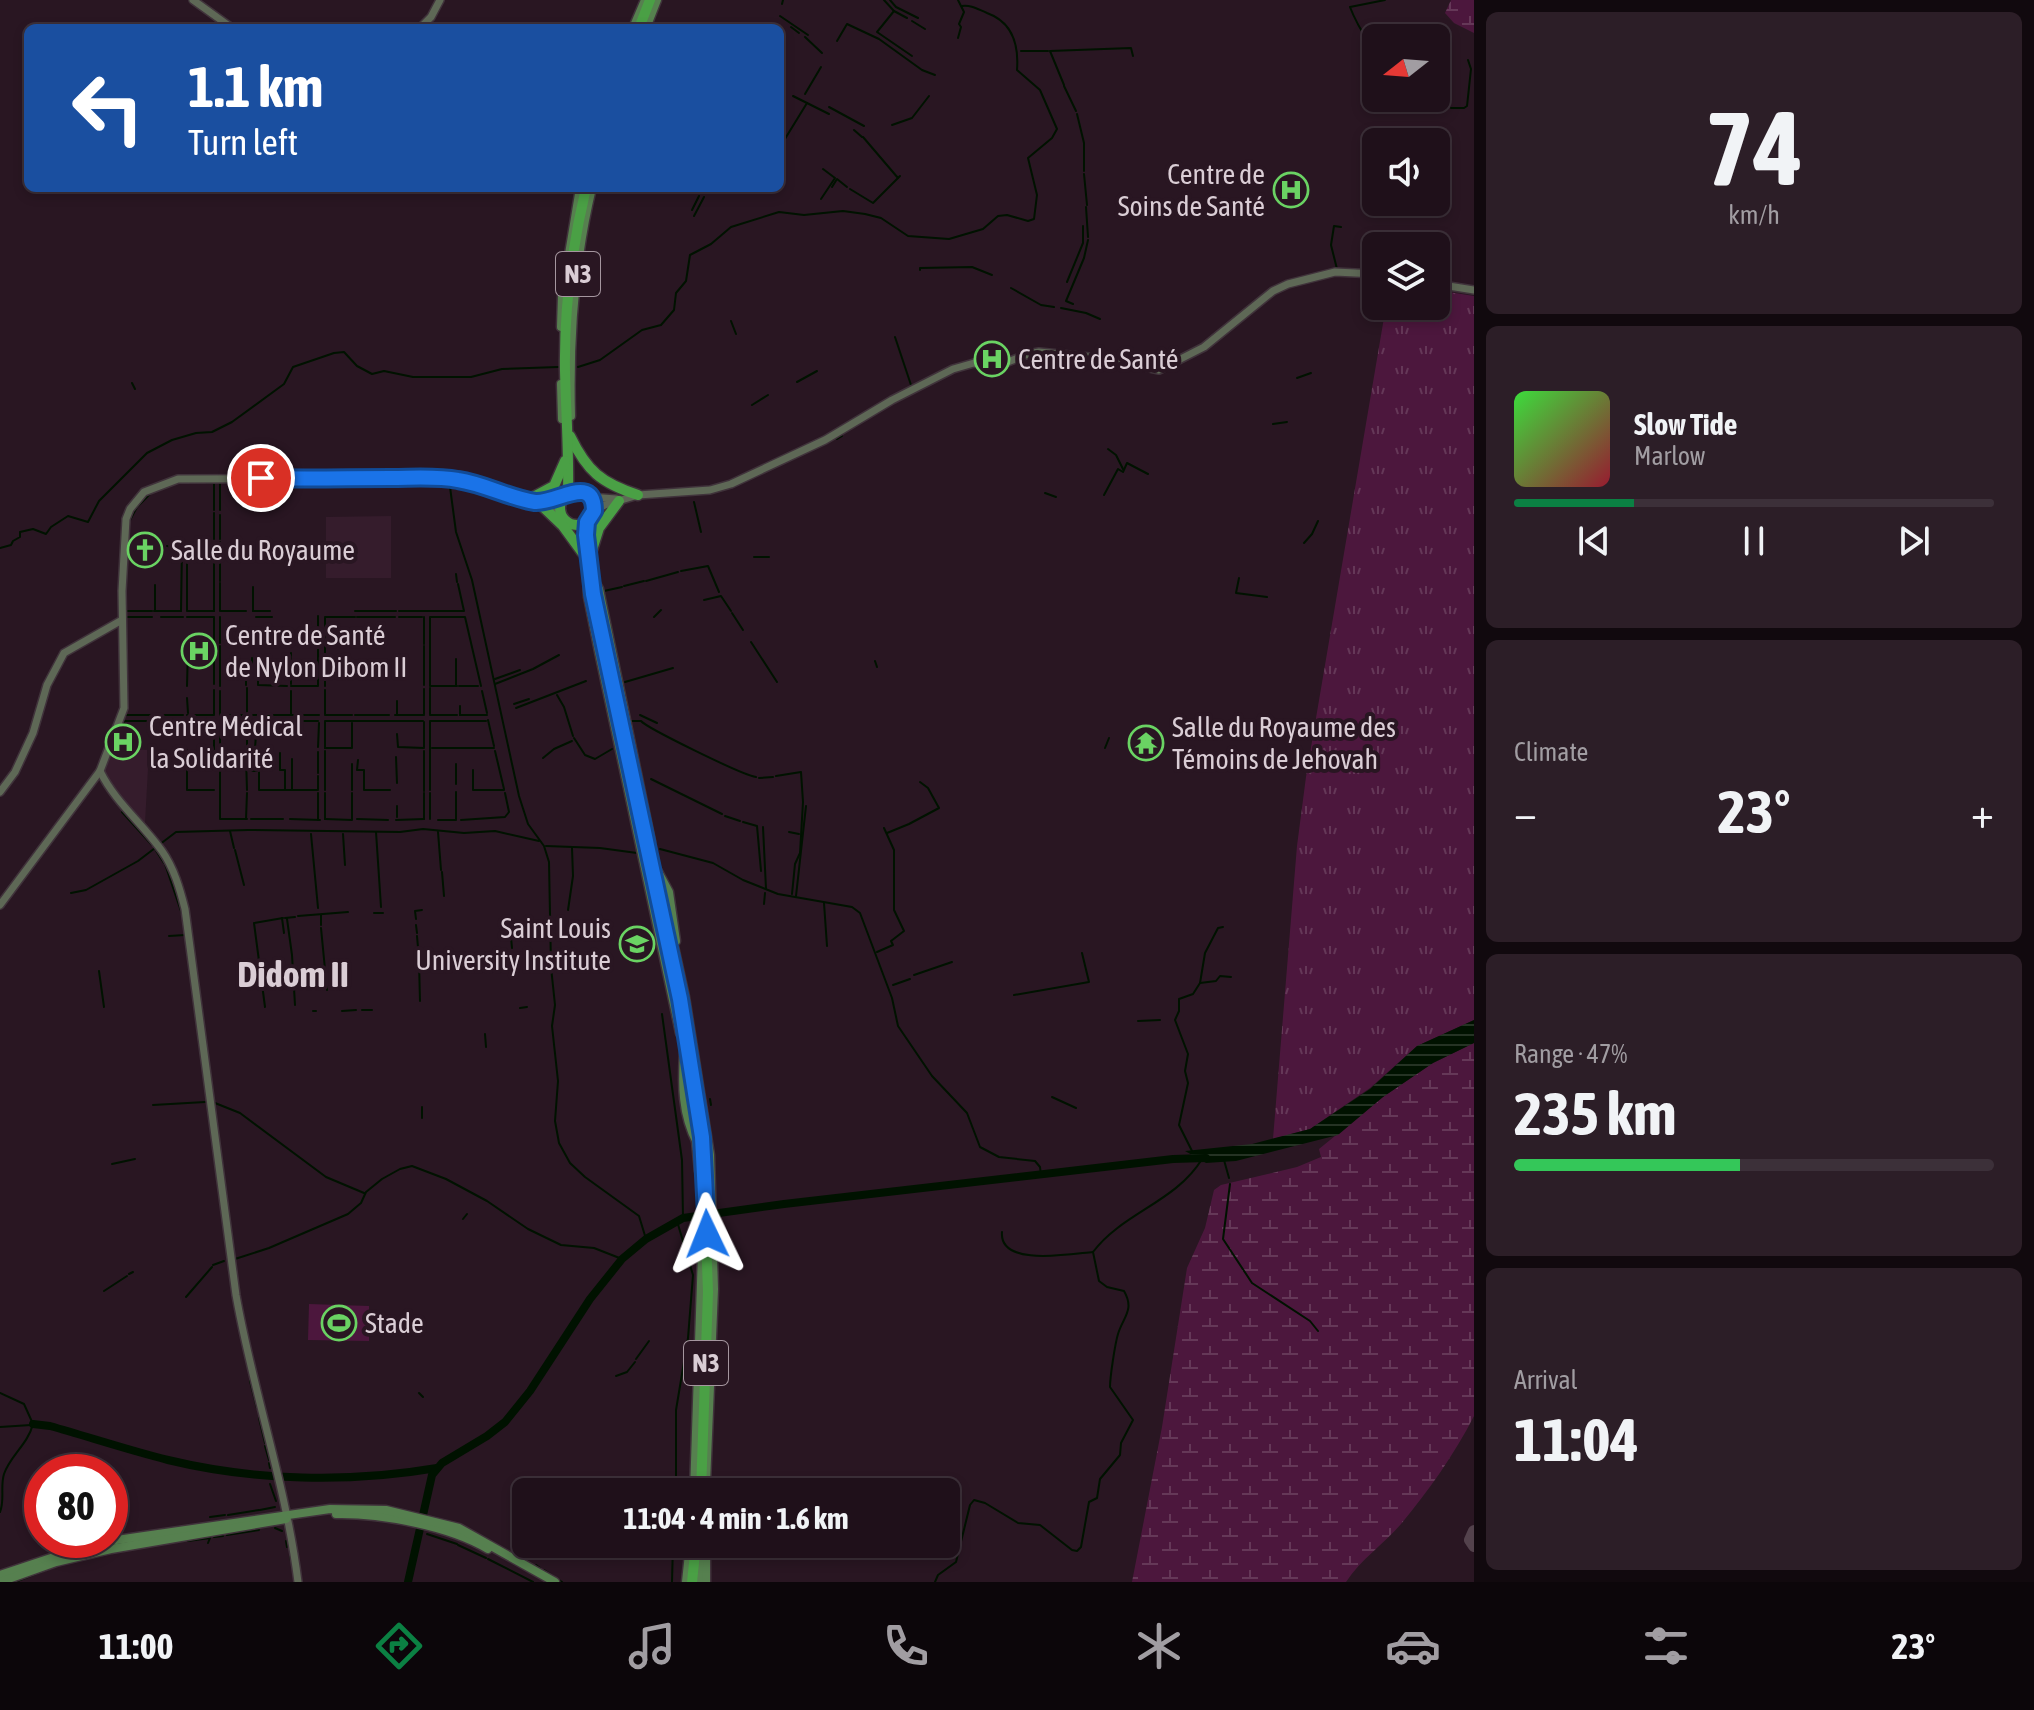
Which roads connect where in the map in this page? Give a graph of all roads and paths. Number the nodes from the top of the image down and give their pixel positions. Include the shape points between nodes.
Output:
1 (193, 0) edge
2 (440, 0) edge
3 (648, 0) edge
4 (657, 0) edge
5 (226, 24) edge
6 (424, 24) edge
7 (635, 24) edge
8 (640, 24) edge
9 (648, 24) edge
10 (582, 192) edge
11 (582, 192) edge
12 (591, 192) edge
13 (1362, 273) edge
14 (1450, 286) edge
15 (1474, 290) edge
16 (567, 423) junction
17 (570, 436) junction
18 (567, 455) junction
19 (586, 494) junction
20 (567, 495) junction
21 (638, 495) junction
22 (620, 500) junction
23 (534, 502) junction
24 (594, 511) junction
25 (561, 514) junction
26 (587, 522) junction
27 (571, 524) junction
28 (582, 552) junction
29 (589, 573) junction
30 (122, 620) junction
31 (100, 771) junction
32 (0, 792) edge
33 (0, 905) edge
34 (706, 1197) junction
35 (708, 1233) junction
36 (695, 1478) edge
37 (703, 1478) edge
38 (285, 1517) junction
39 (434, 1525) junction
40 (695, 1558) edge
41 (696, 1558) edge
42 (706, 1558) edge
43 (0, 1575) edge
44 (0, 1582) edge
45 (298, 1582) edge
46 (544, 1582) edge
47 (555, 1582) edge
48 (692, 1582) edge
49 (706, 1582) edge

1 - 5 main road
2 - 6 main road
3 - 7 main road
3 - 8 highway
4 - 9 main road
10 - 18 main road, N3 via 562,296 561,404
11 - 16 highway, N3 via 568,295
12 - 17 main road, N3 via 573,312
13 - 21 main road via 1335,272 1273,291 1204,347 1159,370 1039,352 1000,365 974,363 731,484
14 - 15 main road
16 - 17 highway, N3
16 - 18 highway, N3
17 - 19 highway, N3 via 573,467
17 - 21 highway via 594,474
18 - 20 highway, N3
18 - 23 highway via 554,486
19 - 20 highway
19 - 22 main road
19 - 24 highway, N3
20 - 23 main road
20 - 25 highway, N3
21 - 22 main road
22 - 24 main road
22 - 29 highway via 597,533
23 - 25 main road
23 - 28 highway via 563,526
23 - 30 main road via 439,478 169,481 144,492 126,519
24 - 26 highway
25 - 27 highway, N3
26 - 27 highway
26 - 29 highway, N3
27 - 28 highway, N3
28 - 29 highway, N3
29 - 34 highway, N3 via 680,999
29 - 34 main road via 588,597 684,1052
29 - 34 main road via 599,589 698,1069 707,1129
30 - 31 main road via 124,708
30 - 32 main road via 64,653 47,685 33,733
31 - 33 main road
31 - 38 main road via 159,847 185,909 236,1295
34 - 35 highway, N3
35 - 36 main road
35 - 37 highway, N3
38 - 39 main road via 344,1514
38 - 43 main road via 96,1543
38 - 44 main road via 111,1549
38 - 45 main road
39 - 46 main road via 471,1539
39 - 47 main road via 476,1535
40 - 48 highway
41 - 48 main road
42 - 49 main road

